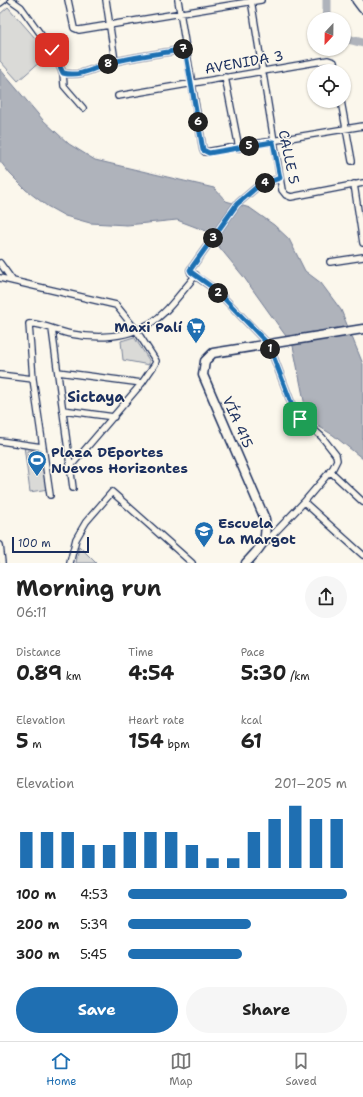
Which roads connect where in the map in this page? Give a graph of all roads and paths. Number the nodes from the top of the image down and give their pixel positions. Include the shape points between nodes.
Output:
1 (4, 0) edge
2 (11, 0) edge
3 (68, 0) edge
4 (106, 0) edge
5 (178, 0) edge
6 (261, 0) edge
7 (358, 0) edge
8 (251, 1) edge
9 (0, 3) edge
10 (363, 8) edge
11 (180, 14) junction
12 (110, 24) junction
13 (185, 49) junction
14 (115, 61) junction
15 (334, 64) edge
16 (263, 71) junction
17 (63, 73) junction
18 (225, 77) junction
19 (192, 83) junction
20 (118, 96) dead end
21 (83, 108) dead end
22 (342, 108) edge
23 (363, 126) edge
24 (346, 129) junction
25 (273, 142) junction
26 (239, 148) junction
27 (352, 161) dead end
28 (280, 178) junction
29 (363, 183) edge
30 (354, 184) junction
31 (363, 243) edge
32 (363, 257) edge
33 (330, 262) dead end
34 (0, 263) edge
35 (196, 275) junction
36 (0, 278) edge
37 (13, 281) junction
38 (52, 329) junction
39 (363, 329) edge
40 (136, 330) junction
41 (269, 345) junction
42 (58, 372) junction
43 (0, 375) edge
44 (33, 379) junction
45 (142, 383) junction
46 (63, 410) junction
47 (114, 417) junction
48 (0, 441) edge
49 (42, 447) junction
50 (70, 467) junction
51 (330, 471) junction
52 (73, 488) dead end
53 (50, 495) dead end
54 (304, 502) junction
55 (363, 502) edge
56 (264, 544) junction
57 (0, 546) edge
58 (363, 555) edge
59 (2, 563) edge
60 (70, 563) edge
61 (192, 563) edge
62 (246, 563) edge

1 - 9 street
2 - 17 street via 21,7 52,50
3 - 12 street via 74,28 79,30
4 - 12 street
5 - 11 street
6 - 8 street
7 - 10 main road
8 - 11 street
8 - 16 street, CALLE 5
11 - 12 street
11 - 13 street
12 - 14 street
13 - 14 street
13 - 19 street
14 - 17 street via 80,74
15 - 16 street, AVENIDA 3 via 328,60
16 - 18 street, AVENIDA 3
16 - 25 street, CALLE 5
17 - 21 street via 64,86
18 - 19 street, AVENIDA 3
18 - 26 street
19 - 20 street, AVENIDA 3
19 - 26 street via 203,150 209,153
22 - 24 street
23 - 24 street
24 - 25 street
24 - 27 street
25 - 26 street
25 - 28 street, CALLE 5
28 - 30 street, CALLE 5 via 282,190 291,197
28 - 35 street via 253,189 237,204 190,270
29 - 30 street
30 - 31 street
32 - 33 street
34 - 37 street
35 - 40 street via 160,315
35 - 41 street via 216,290
36 - 37 street
37 - 40 street via 116,305
38 - 40 street via 93,336 122,335
38 - 42 street
38 - 44 street via 29,324
39 - 41 street, VÍA 415
40 - 45 street via 156,361
41 - 51 street via 295,413 334,451 337,460
41 - 56 street, VÍA 415 via 214,353 208,356 203,368 203,375 265,519 267,532
42 - 45 street
42 - 46 street
43 - 44 street
44 - 49 street
45 - 47 street
46 - 47 street
46 - 50 street
47 - 50 street
48 - 49 street
49 - 53 street
50 - 52 street
51 - 54 street
51 - 55 street
54 - 56 street
54 - 58 street
56 - 62 street
57 - 59 street
60 - 61 street via 76,539 86,522 112,492

